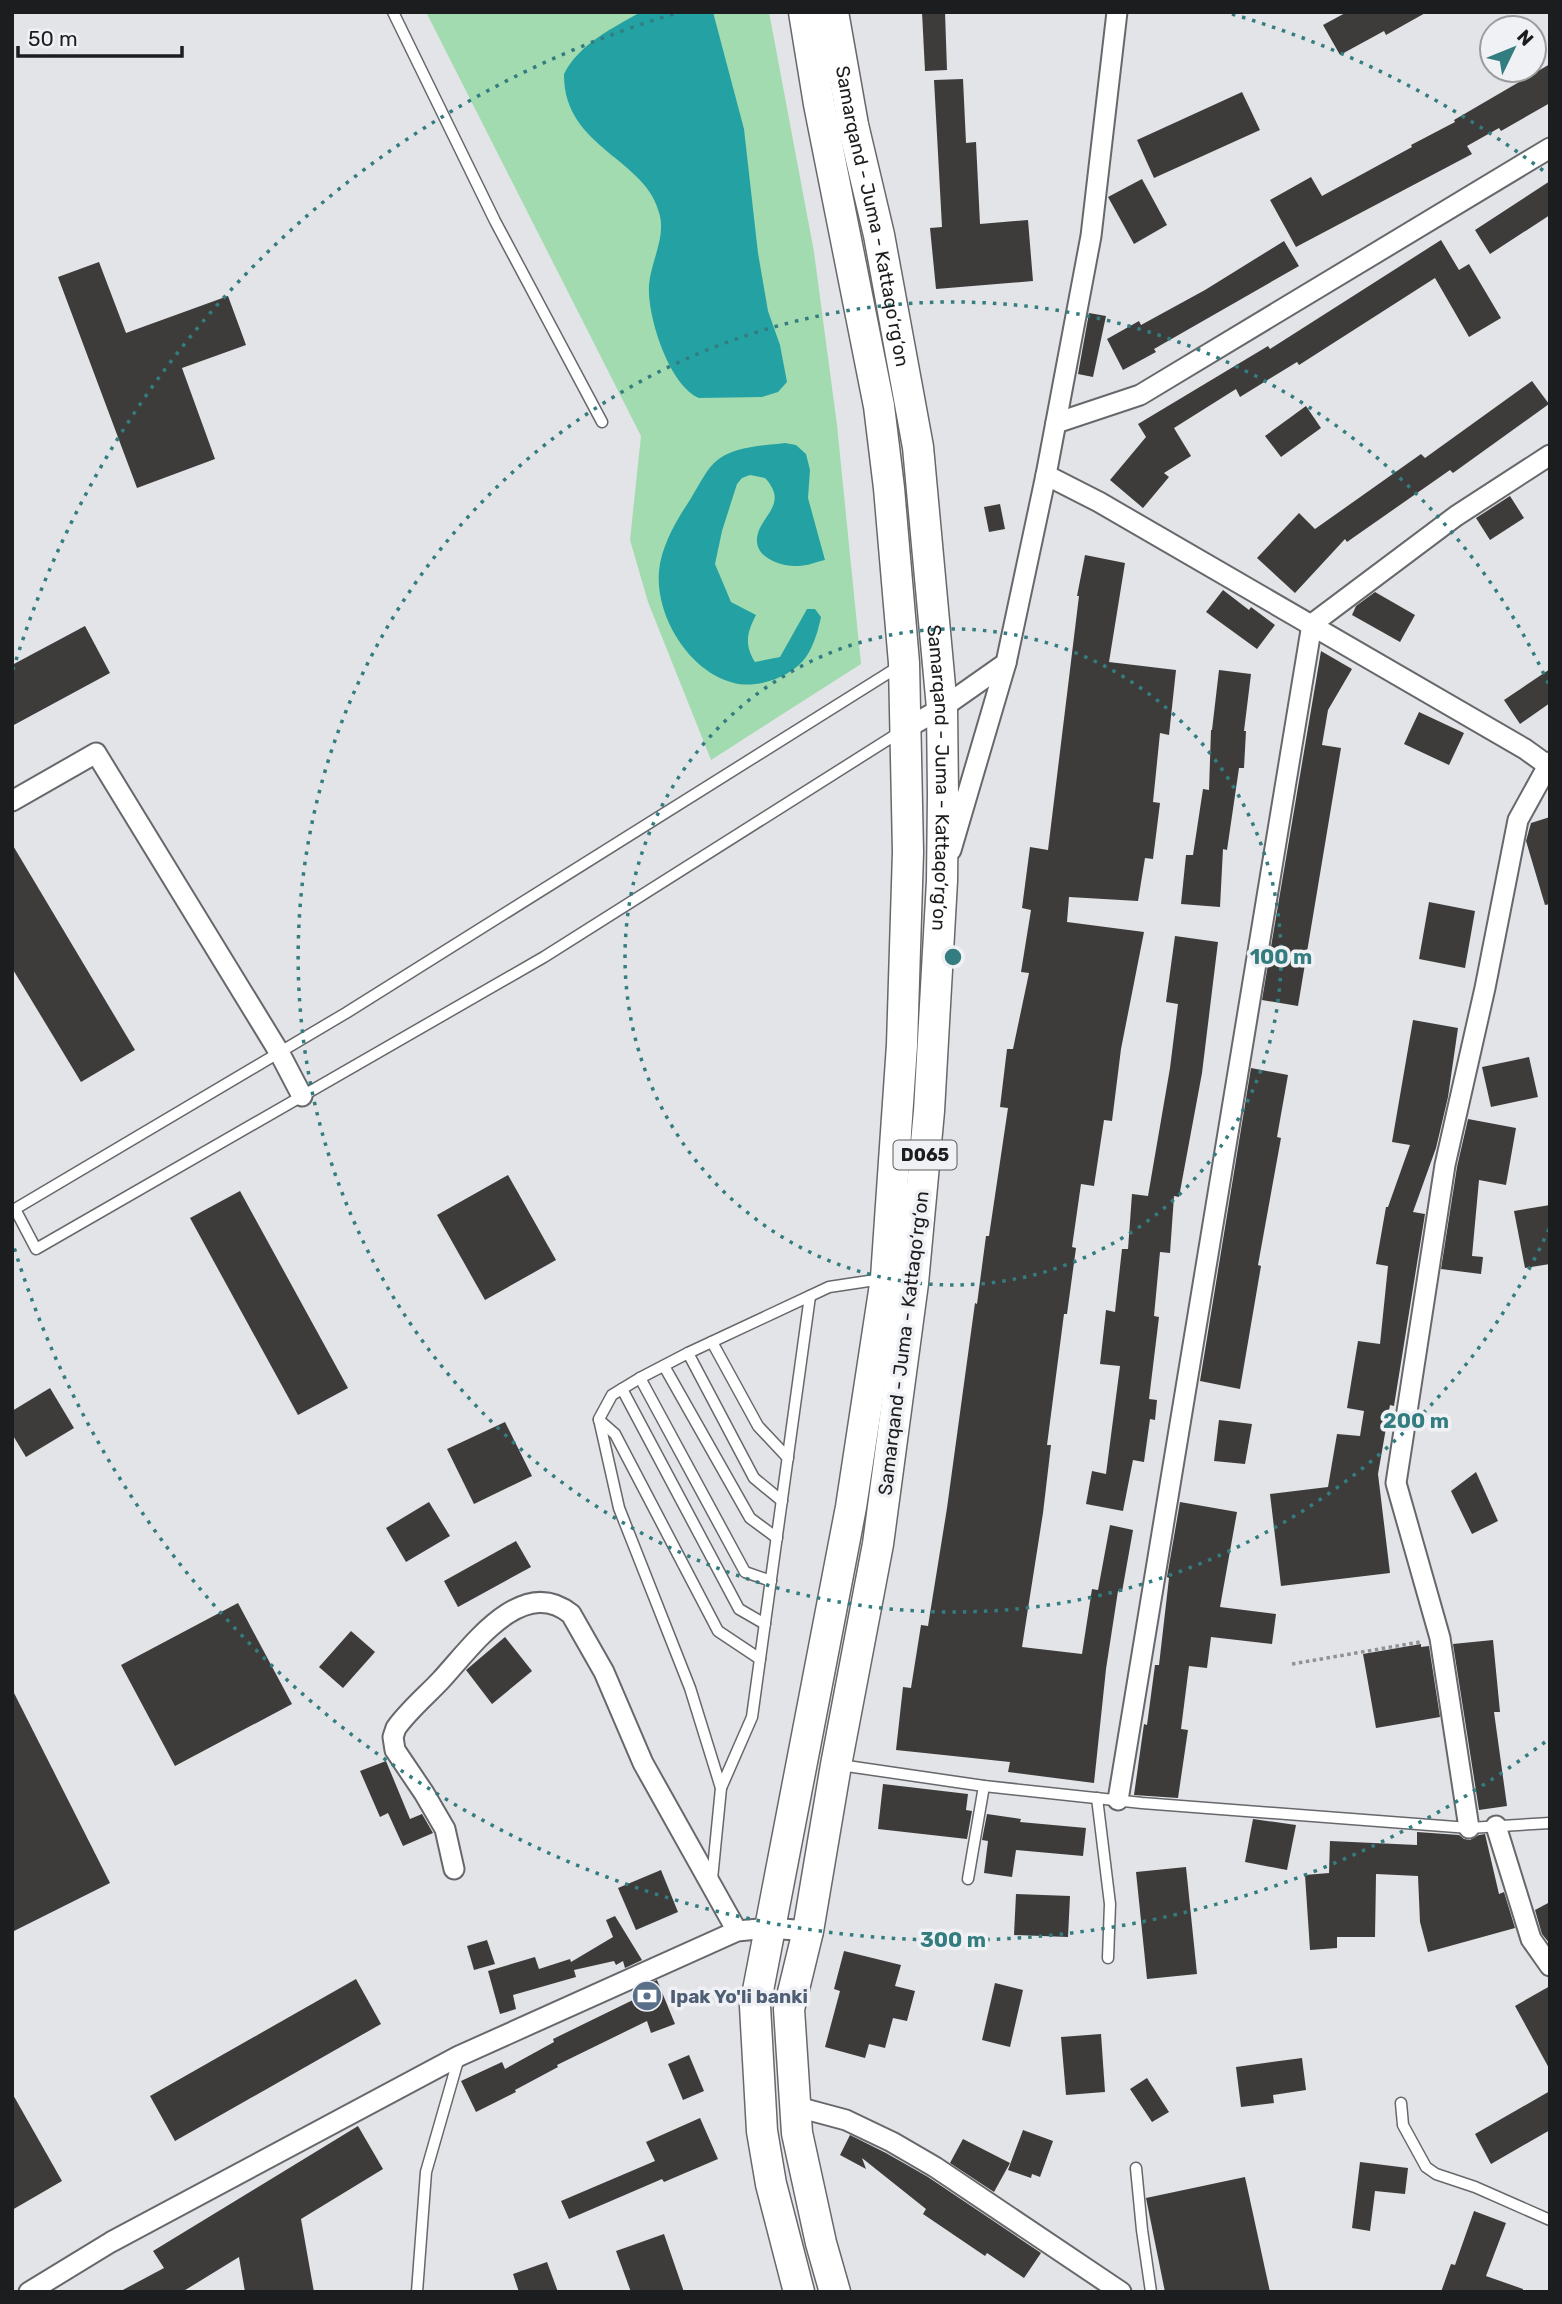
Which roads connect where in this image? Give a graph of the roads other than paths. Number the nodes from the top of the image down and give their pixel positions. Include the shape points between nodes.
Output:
1 (393, 12) edge
2 (804, 12) edge
3 (833, 12) edge
4 (1122, 15) edge
5 (1550, 148) edge
6 (602, 422) dead end
7 (1056, 423) junction
8 (1550, 456) edge
9 (1046, 475) junction
10 (1312, 624) junction
11 (904, 663) junction
12 (1006, 663) junction
13 (942, 708) junction
14 (906, 728) junction
15 (1549, 764) edge
16 (12, 801) edge
17 (942, 881) junction
18 (279, 1052) junction
19 (302, 1096) junction
20 (886, 1278) junction
21 (810, 1296) junction
22 (712, 1342) junction
23 (688, 1353) junction
24 (664, 1366) junction
25 (640, 1378) junction
26 (622, 1389) junction
27 (599, 1419) junction
28 (788, 1458) junction
29 (782, 1501) junction
30 (776, 1538) junction
31 (771, 1581) junction
32 (765, 1624) junction
33 (760, 1659) junction
34 (836, 1765) junction
35 (984, 1786) junction
36 (721, 1787) junction
37 (1097, 1798) junction
38 (1118, 1800) junction
39 (1550, 1823) edge
40 (1496, 1826) junction
41 (1469, 1828) junction
42 (454, 1869) dead end
43 (968, 1879) dead end
44 (711, 1885) junction
45 (770, 1928) junction
46 (737, 1931) junction
47 (808, 1931) junction
48 (1108, 1958) dead end
49 (1550, 1966) edge
50 (459, 2056) junction
51 (1401, 2103) dead end
52 (794, 2106) junction
53 (1136, 2168) dead end
54 (1550, 2220) edge
55 (29, 2292) edge
56 (417, 2292) edge
57 (799, 2292) edge
58 (835, 2292) edge
59 (1121, 2292) edge
60 (1151, 2292) edge

1 - 6 lane via 495,221
2 - 11 main road, Samarqand - Juma - Kattaqo‘rg‘on / D065 via 879,406
3 - 13 main road, Samarqand - Juma - Kattaqo‘rg‘on / D065 via 918,447
4 - 7 street via 1091,236
5 - 7 street via 1140,395
7 - 9 street
8 - 10 street via 1456,516
9 - 10 street
9 - 12 street
10 - 15 street
10 - 38 street
11 - 14 main road, Samarqand - Juma - Kattaqo‘rg‘on / D065
11 - 18 lane
12 - 13 street
12 - 17 street
13 - 14 street
13 - 17 main road, Samarqand - Juma - Kattaqo‘rg‘on / D065
14 - 19 lane via 544,957
14 - 20 main road, Samarqand - Juma - Kattaqo‘rg‘on / D065 via 908,852 902,1045
15 - 41 street via 1518,820 1446,1165 1396,1483 1440,1638
16 - 18 street via 96,753
17 - 34 main road, Samarqand - Juma - Kattaqo‘rg‘on / D065 via 929,1111 913,1283 878,1545
18 - 19 street
18 - 19 lane via 15,1209 36,1249
20 - 21 lane via 830,1287
20 - 45 main road, Samarqand - Juma - Kattaqo‘rg‘on / D065 via 850,1507
21 - 22 lane
21 - 28 lane
22 - 23 lane
22 - 28 lane via 758,1426
23 - 24 lane
23 - 29 lane via 754,1478
24 - 25 lane
24 - 30 lane via 750,1518
25 - 26 lane
25 - 31 lane via 745,1573
26 - 27 lane via 612,1395
26 - 32 lane via 739,1609
27 - 33 lane via 615,1434 718,1631
27 - 36 lane via 619,1508 690,1688
28 - 29 lane
29 - 30 lane
30 - 31 lane
31 - 32 lane
32 - 33 lane
33 - 36 lane via 752,1717
34 - 35 lane
34 - 47 main road, Samarqand - Juma - Kattaqo‘rg‘on / D065
35 - 37 lane
35 - 43 lane
36 - 44 lane
37 - 38 lane
37 - 48 lane via 1110,1904
38 - 41 lane
39 - 40 lane
40 - 41 lane
40 - 49 street via 1531,1939
42 - 44 street via 445,1829 395,1750 396,1728 488,1627 525,1606 552,1604 571,1614 604,1672 643,1763
44 - 46 street
45 - 46 street
45 - 47 street
45 - 57 main road, Samarqand - Juma - Kattaqo‘rg‘on / D065 via 755,2006 758,2081 771,2184
46 - 50 street
47 - 52 main road, Samarqand - Juma - Kattaqo‘rg‘on / D065 via 789,2009
50 - 55 street via 111,2242
50 - 56 lane via 426,2172
51 - 54 lane via 1403,2125 1426,2167
52 - 58 main road, Samarqand - Juma - Kattaqo‘rg‘on / D065 via 807,2183
52 - 59 street via 846,2120 892,2142
53 - 60 lane

